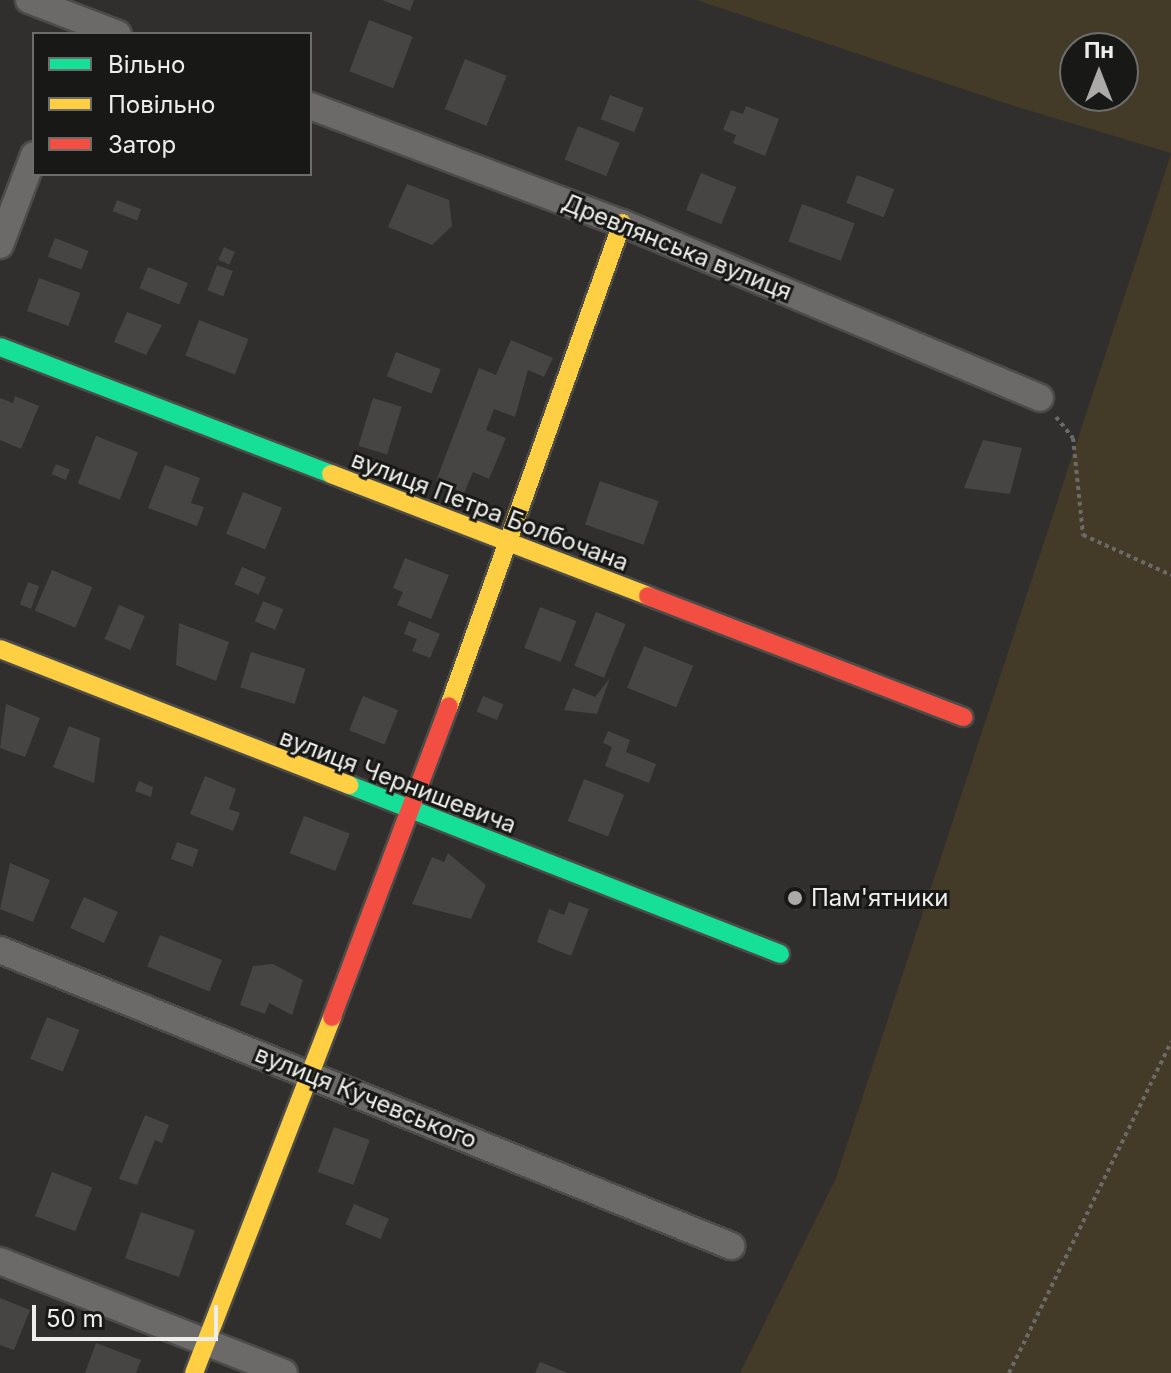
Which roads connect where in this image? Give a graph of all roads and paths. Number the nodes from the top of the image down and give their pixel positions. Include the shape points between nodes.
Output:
1 (29, 0) edge
2 (82, 28) edge
3 (106, 32) edge
4 (312, 107) edge
5 (32, 160) edge
6 (622, 223) junction
7 (0, 245) edge
8 (0, 347) edge
9 (1040, 398) joint
10 (508, 544) junction
11 (1171, 575) edge
12 (0, 649) edge
13 (964, 717) dead end
14 (411, 813) junction
15 (0, 950) edge
16 (780, 954) dead end
17 (1171, 1042) edge
18 (307, 1074) junction
19 (731, 1246) dead end
20 (0, 1261) edge
21 (205, 1342) junction
22 (194, 1373) edge
23 (284, 1373) edge
24 (1009, 1373) edge

1 - 2 street
2 - 3 street
4 - 6 street, Древлянська вулиця
5 - 7 street
6 - 9 street, Древлянська вулиця
6 - 10 street
8 - 10 street, вулиця Петра Болбочана
9 - 11 path via 1073,438 1083,535
10 - 13 street, вулиця Петра Болбочана
10 - 14 street
12 - 14 street, вулиця Чернишевича
14 - 16 street, вулиця Чернишевича
14 - 18 street
15 - 18 street, вулиця Кучевського
17 - 24 path
18 - 19 street, вулиця Кучевського
18 - 21 street
20 - 21 street
21 - 22 street
21 - 23 street

